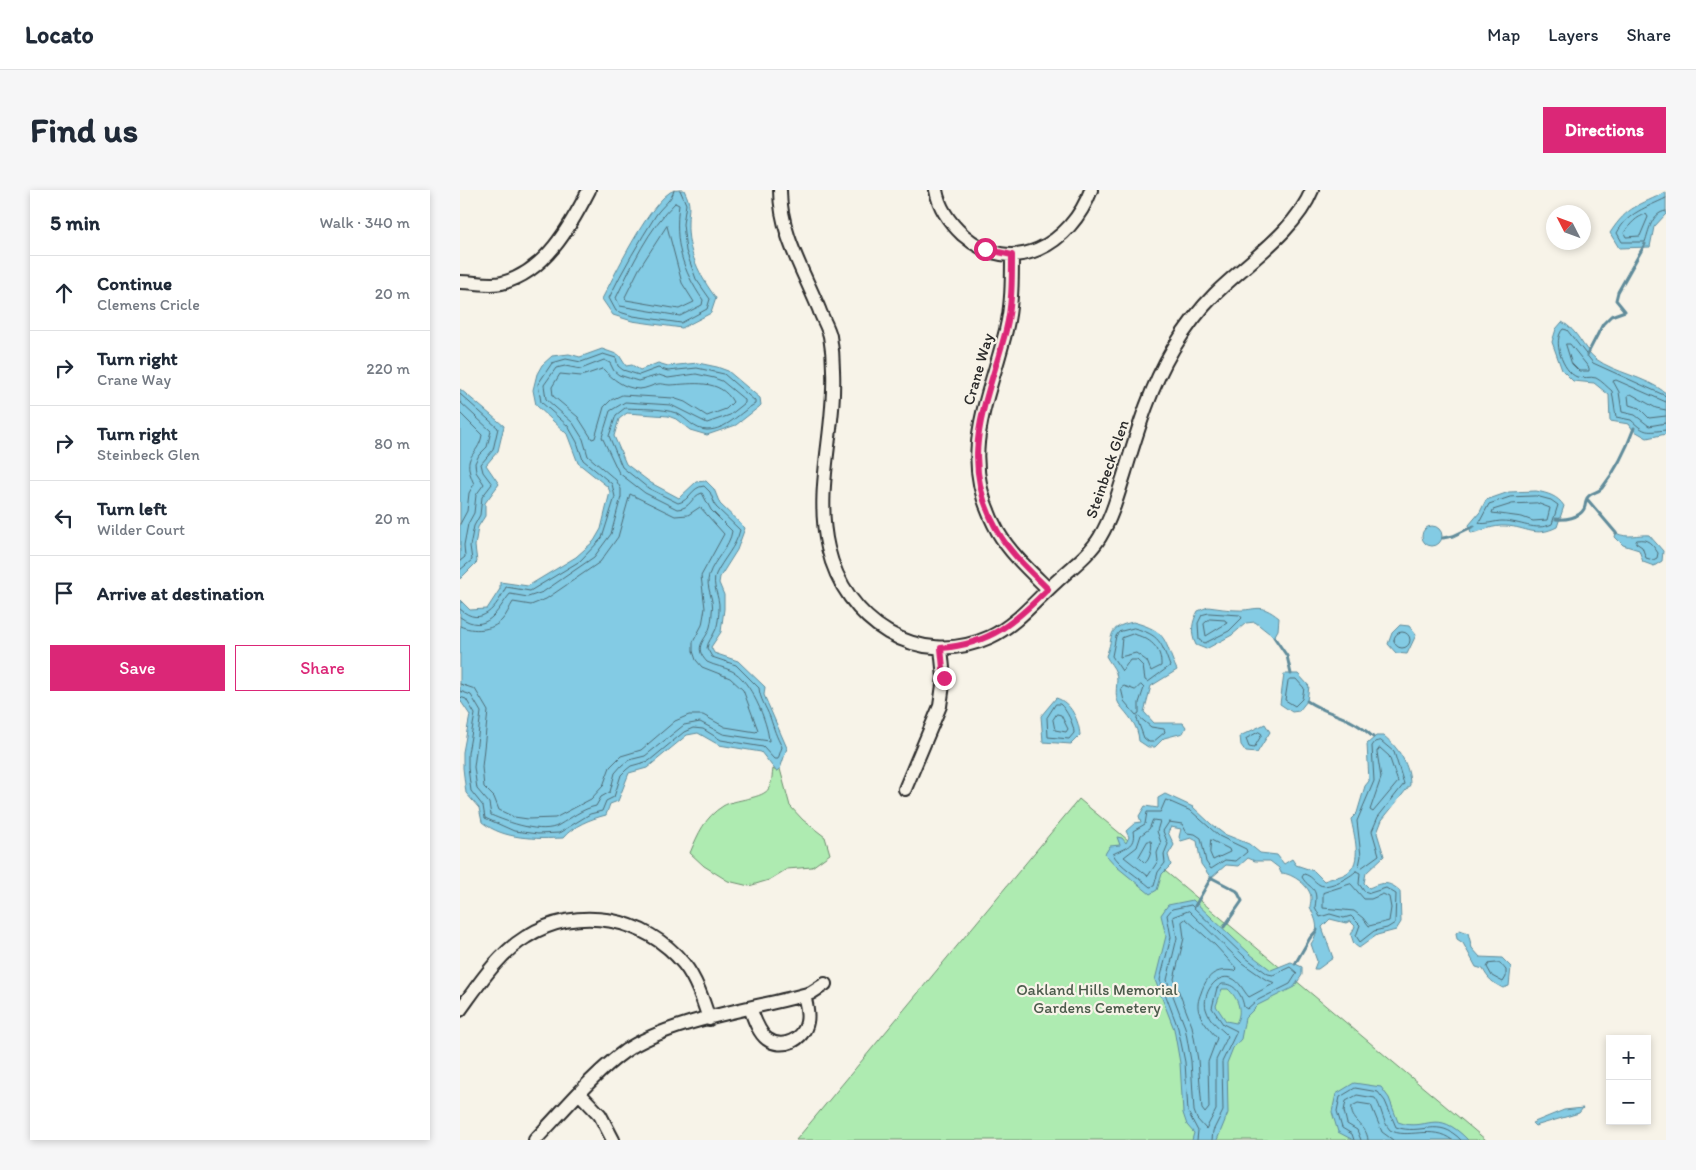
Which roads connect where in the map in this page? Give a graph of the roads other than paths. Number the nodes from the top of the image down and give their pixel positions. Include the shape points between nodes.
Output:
1 (589, 190) edge
2 (780, 190) edge
3 (936, 190) edge
4 (1091, 190) edge
5 (1312, 190) edge
6 (1012, 255) junction
7 (460, 282) edge
8 (1048, 589) junction
9 (941, 648) junction
10 (905, 789) dead end
11 (825, 984) dead end
12 (804, 995) junction
13 (750, 1008) junction
14 (460, 1010) edge
15 (709, 1019) junction
16 (580, 1094) junction
17 (535, 1140) edge
18 (613, 1140) edge

1 - 7 street via 550,253 532,269 502,283
2 - 9 street, Steinbeck Glen via 786,236 829,335 833,372 832,422 822,498 828,547 838,579 846,594 871,622 916,644
3 - 6 street via 940,206 973,244 998,254
4 - 6 street via 1069,229 1036,251
5 - 8 street, Steinbeck Glen via 1298,216 1214,295 1186,328 1163,365 1147,400 1113,509 1100,538
6 - 8 street, Crane Way via 1006,329 979,427 976,461 982,498 999,533
8 - 9 street, Steinbeck Glen via 1002,630 972,643
9 - 10 street via 944,678 940,706
11 - 12 street
12 - 13 street
12 - 13 street via 808,1021 800,1036 787,1043 772,1042 766,1038
13 - 15 street
14 - 15 street via 501,957 524,937 557,922 605,919 646,932 672,951 693,979
15 - 16 street via 653,1035 625,1051
16 - 17 street
16 - 18 street via 600,1115

